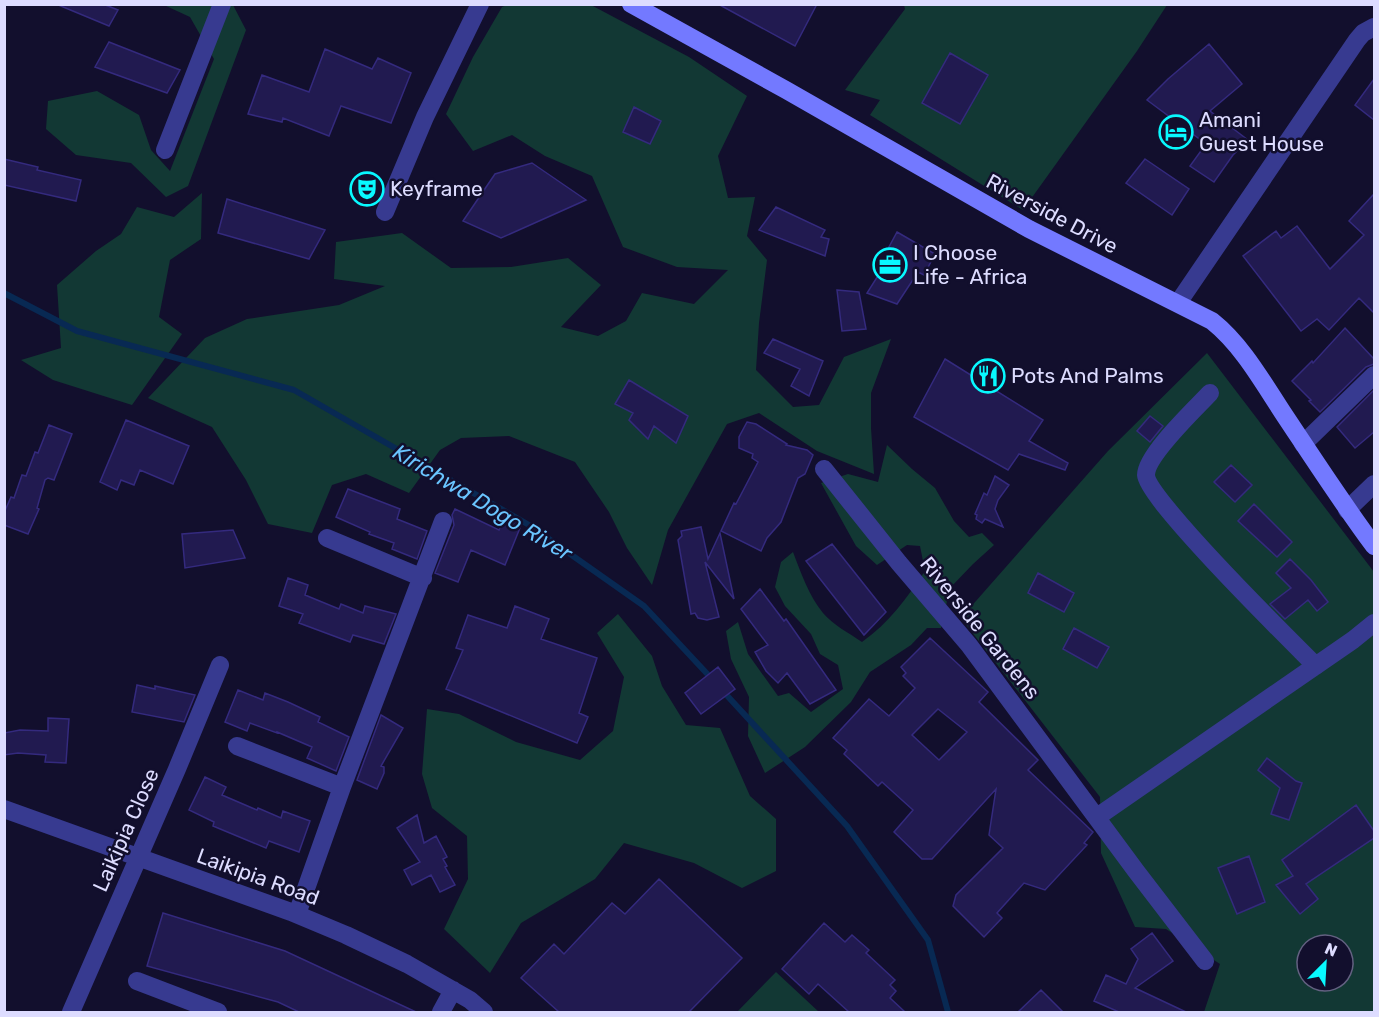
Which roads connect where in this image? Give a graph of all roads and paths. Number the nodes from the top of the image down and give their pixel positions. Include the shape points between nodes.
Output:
1 (222, 4) edge
2 (480, 4) edge
3 (631, 4) edge
4 (1374, 27) edge
5 (165, 150) dead end
6 (385, 212) dead end
7 (1178, 303) junction
8 (1374, 375) edge
9 (1210, 393) dead end
10 (1303, 444) junction
11 (824, 469) dead end
12 (1374, 484) edge
13 (1347, 510) junction
14 (443, 521) dead end
15 (327, 538) dead end
16 (1374, 546) edge
17 (423, 578) junction
18 (1374, 623) edge
19 (220, 664) dead end
20 (1316, 666) junction
21 (237, 746) dead end
22 (342, 787) junction
23 (4, 809) edge
24 (1097, 817) junction
25 (139, 858) junction
26 (297, 914) junction
27 (1205, 961) dead end
28 (137, 981) dead end
29 (453, 990) junction
30 (71, 1012) edge
31 (218, 1012) edge
32 (441, 1012) edge
33 (484, 1012) edge

1 - 5 street
2 - 6 street via 425,117
3 - 7 street, Riverside Drive via 1029,229
4 - 7 street via 1357,40
7 - 10 street, Riverside Drive via 1221,328
8 - 10 street
9 - 20 street via 1157,451 1147,470 1147,479 1192,538
10 - 13 street, Riverside Drive
11 - 24 street, Riverside Gardens via 969,645
12 - 13 street
13 - 16 street, Riverside Drive
14 - 17 street
15 - 17 street
17 - 22 street
18 - 20 street
19 - 25 street, Laikipia Close
20 - 24 street
21 - 22 street
22 - 26 street
23 - 25 street, Laikipia Road
24 - 27 street, Riverside Gardens
25 - 26 street, Laikipia Road
25 - 30 street, Laikipia Close
26 - 29 street, Laikipia Road via 346,934
28 - 31 street
29 - 32 street
29 - 33 street, Laikipia Road

